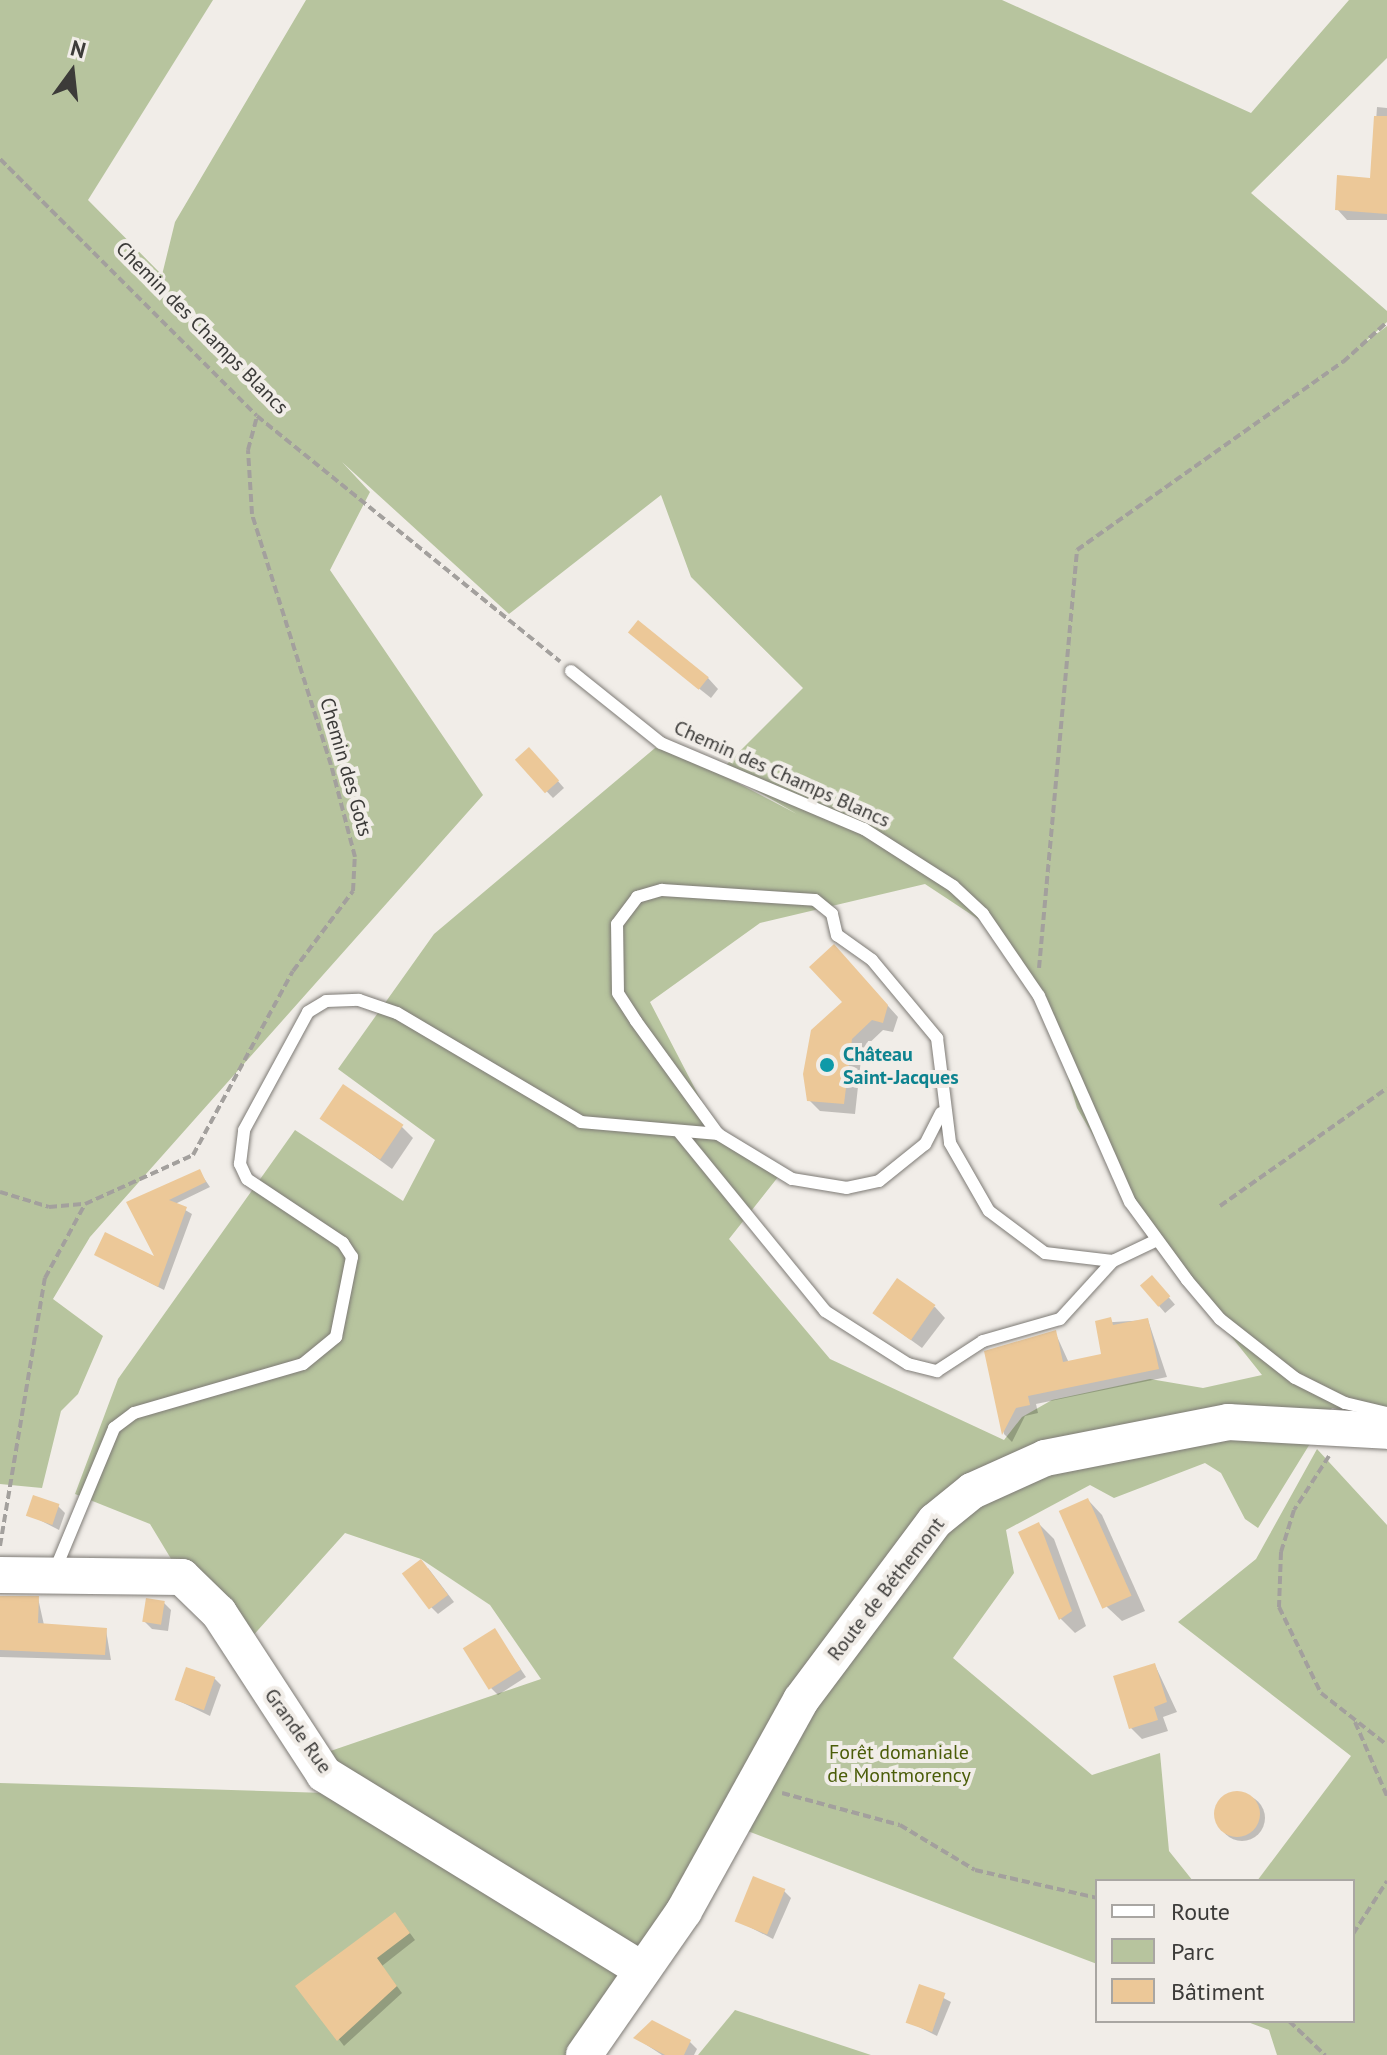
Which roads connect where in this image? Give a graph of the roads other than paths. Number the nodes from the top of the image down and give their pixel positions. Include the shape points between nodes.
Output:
1 (571, 671) road end
2 (941, 1113) junction
3 (680, 1133) junction
4 (718, 1134) junction
5 (1155, 1241) junction
6 (1113, 1261) junction
7 (1387, 1413) edge
8 (1387, 1431) edge
9 (54, 1573) junction
10 (0, 1575) edge
11 (643, 1970) junction
12 (584, 2055) edge

1 - 5 lane, Chemin des Champs Blancs via 661,743 864,829 929,869 983,914 1039,996 1124,1189
2 - 4 lane via 901,1169 847,1188 792,1179
2 - 4 lane via 937,1038 872,960 837,935 832,914 815,900 707,891 637,897 617,924 618,993
2 - 6 lane via 970,1186 1017,1238 1045,1253
3 - 4 lane
3 - 6 lane via 825,1311 908,1364 937,1371 983,1341 1060,1319
3 - 9 lane via 581,1122 434,1029 385,1009 326,1001 308,1012 244,1130 240,1164 247,1179 343,1243 352,1257 336,1337 303,1364 134,1413 114,1428
5 - 6 lane
5 - 7 lane, Chemin des Champs Blancs via 1246,1341 1320,1391
8 - 11 street, Route de Béthemont via 1228,1422 1045,1458 972,1491 935,1521 829,1661
9 - 10 street, Grande Rue
9 - 11 street, Grande Rue via 182,1577 219,1613 324,1774
11 - 12 street, Route de Béthemont

